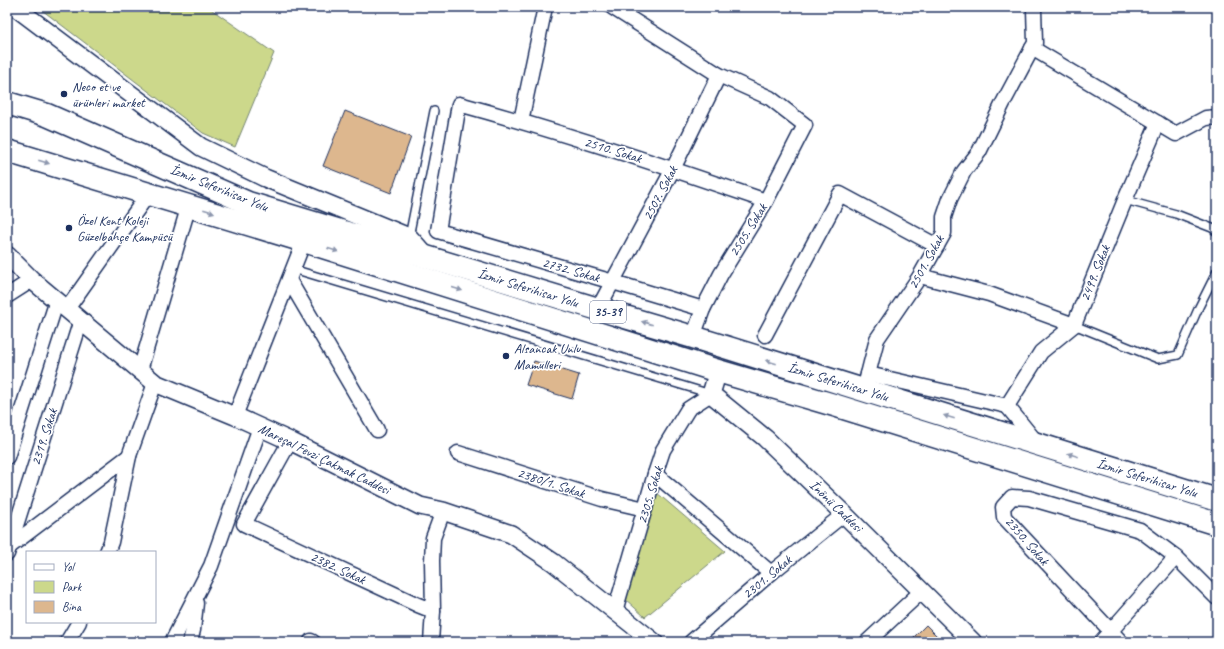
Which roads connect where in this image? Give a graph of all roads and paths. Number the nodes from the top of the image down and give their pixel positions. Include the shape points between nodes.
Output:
1 (15, 7) edge
2 (545, 7) edge
3 (612, 7) edge
4 (1033, 7) edge
5 (1032, 48) junction
6 (719, 75) junction
7 (7, 103) edge
8 (434, 111) dead end
9 (1217, 117) edge
10 (521, 121) junction
11 (1158, 123) junction
12 (7, 151) edge
13 (673, 168) junction
14 (149, 193) junction
15 (1125, 200) junction
16 (766, 201) junction
17 (188, 205) junction
18 (438, 231) joint
19 (1217, 232) edge
20 (409, 237) junction
21 (304, 241) junction
22 (937, 246) junction
23 (7, 255) edge
24 (427, 257) junction
25 (1217, 271) edge
26 (291, 275) junction
27 (920, 276) junction
28 (32, 280) junction
29 (613, 282) junction
30 (7, 296) edge
31 (62, 304) junction
32 (598, 309) junction
33 (704, 309) junction
34 (81, 320) junction
35 (1074, 325) junction
36 (765, 335) dead end
37 (693, 337) junction
38 (140, 370) junction
39 (718, 371) junction
40 (866, 382) junction
41 (156, 383) junction
42 (711, 394) junction
43 (1008, 406) junction
44 (235, 416) junction
45 (260, 427) junction
46 (377, 430) dead end
47 (290, 441) junction
48 (1038, 444) junction
49 (458, 453) dead end
50 (128, 456) junction
51 (7, 457) edge
52 (655, 474) junction
53 (1217, 500) edge
54 (645, 509) junction
55 (443, 511) junction
56 (844, 514) junction
57 (1217, 524) edge
58 (8, 550) edge
59 (107, 551) edge
60 (1176, 557) junction
61 (771, 572) junction
62 (922, 591) junction
63 (197, 595) junction
64 (1217, 598) edge
65 (433, 611) junction
66 (615, 611) junction
67 (78, 623) edge
68 (1106, 637) edge
69 (67, 642) edge
70 (172, 642) edge
71 (190, 642) edge
72 (431, 642) edge
73 (654, 642) edge
74 (691, 642) edge
75 (867, 642) edge
76 (973, 642) edge
77 (1120, 642) edge

1 - 20 street via 201,147 265,178
2 - 10 street
3 - 6 street
4 - 5 street via 1035,43
5 - 11 street
5 - 22 street, 2501. Sokak via 979,152 964,172 950,200 944,217 944,233
6 - 13 street, 2507. Sokak
6 - 16 street, 2505. Sokak via 770,98 805,125
7 - 24 main road, İzmir Seferihisar Yolu / 35-39 via 47,115 248,203
8 - 20 lane
9 - 11 street via 1206,118 1176,134
10 - 13 street, 2510. Sokak
10 - 18 street, 2510. Sokak via 459,104
11 - 15 street, 2499. Sokak
12 -> 14 main road, İzmir Seferihisar Yolu / 35-39
13 - 16 street, 2510. Sokak
13 - 29 street, 2507. Sokak
14 - 17 main road, İzmir Seferihisar Yolu / 35-39
14 - 31 street
15 - 19 lane via 1176,214
15 - 35 street, 2499. Sokak
16 - 33 street, 2505. Sokak via 721,274
17 -> 21 main road, İzmir Seferihisar Yolu / 35-39
17 - 38 street
18 - 29 street, 2732. Sokak
20 - 24 street
21 - 26 street
21 -> 39 main road, İzmir Seferihisar Yolu / 35-39
22 - 27 street, 2501. Sokak
22 - 36 street via 840,194
23 - 28 street, Mareşal Fevzi Çakmak Caddesi
24 - 32 main road, İzmir Seferihisar Yolu / 35-39
25 - 35 lane via 1178,355 1158,359
26 - 42 lane
26 - 44 street
26 - 46 street
27 - 35 street via 989,294
27 - 40 street, 2501. Sokak via 877,339
28 - 30 street
28 - 31 street, Mareşal Fevzi Çakmak Caddesi
29 - 32 street, 2507. Sokak
29 - 33 street, 2732. Sokak
31 - 34 street, Mareşal Fevzi Çakmak Caddesi
31 - 51 street
37 -> 32 main road, İzmir Seferihisar Yolu / 35-39
33 - 37 street, 2505. Sokak
34 - 38 street, Mareşal Fevzi Çakmak Caddesi
34 - 58 street, 2319. Sokak
35 - 43 street, 2499. Sokak via 1041,352
40 -> 37 main road, İzmir Seferihisar Yolu / 35-39
38 - 41 street, Mareşal Fevzi Çakmak Caddesi
39 - 42 street
39 - 57 main road, İzmir Seferihisar Yolu / 35-39
40 - 43 street
48 -> 40 main road, İzmir Seferihisar Yolu / 35-39
41 - 44 street, Mareşal Fevzi Çakmak Caddesi
41 - 50 street
42 - 52 street, 2305. Sokak via 688,409 663,450
42 - 56 street, İnönü Caddesi via 765,438
43 - 48 street
44 - 45 street, Mareşal Fevzi Çakmak Caddesi
45 - 47 street, Mareşal Fevzi Çakmak Caddesi
45 - 63 street via 211,566
47 - 55 street, Mareşal Fevzi Çakmak Caddesi via 420,506
47 - 65 street, 2382. Sokak via 244,524
53 -> 48 main road, İzmir Seferihisar Yolu / 35-39
49 - 54 street, 2380/1. Sokak via 602,499
50 - 58 street
50 - 59 street
52 - 54 street, 2305. Sokak
52 - 61 street
54 - 66 street, 2305. Sokak
55 - 65 street via 433,538
55 - 66 street, Mareşal Fevzi Çakmak Caddesi via 511,534 553,562
56 - 61 street, 2301. Sokak
56 - 62 street, İnönü Caddesi
60 - 64 street
60 - 68 street
60 - 68 street, 2350. Sokak via 1140,530 1029,498 1012,497 1003,507 1004,517
61 - 74 street, 2301. Sokak
62 - 75 street
62 - 76 street, İnönü Caddesi
63 - 70 street
63 - 71 street
65 - 72 street
66 - 73 street, Mareşal Fevzi Çakmak Caddesi
67 - 69 street
68 - 77 street, 2350. Sokak

